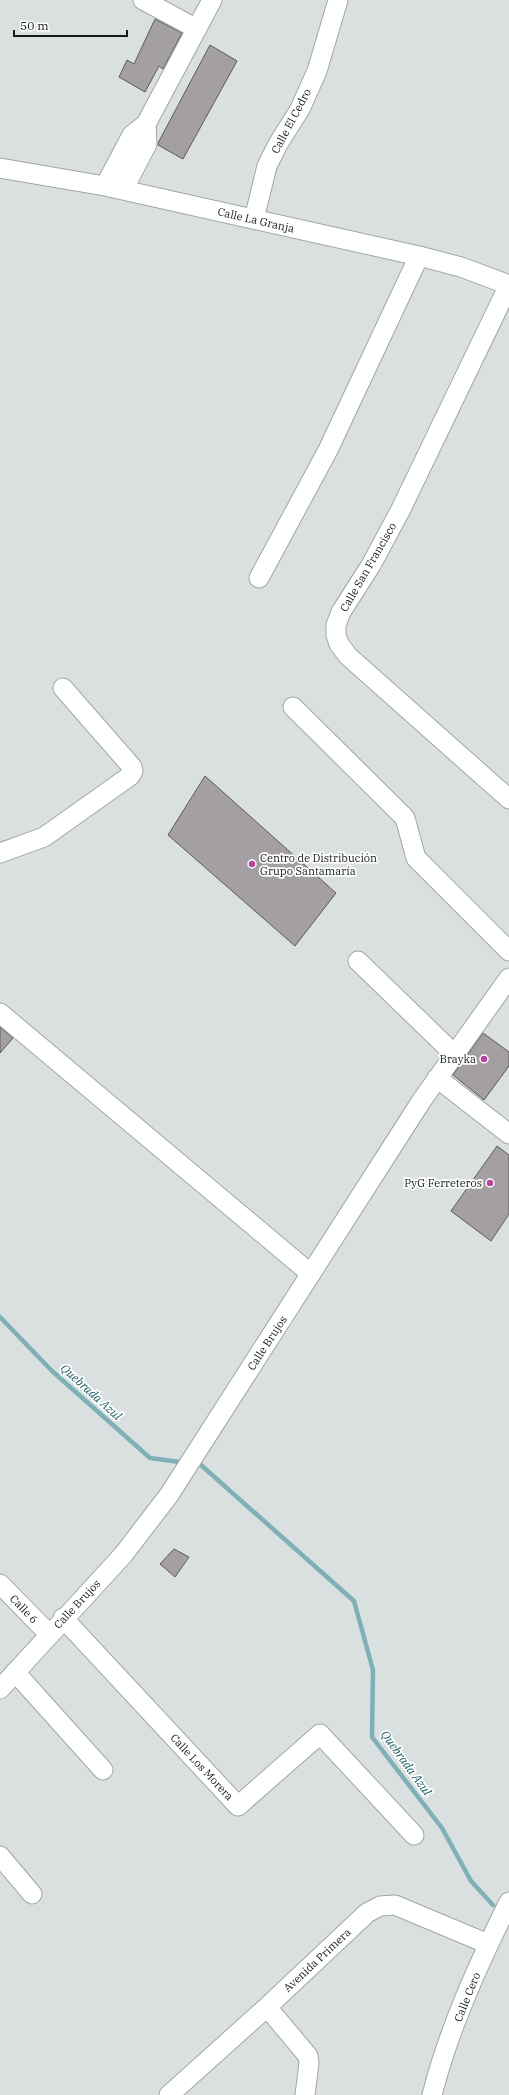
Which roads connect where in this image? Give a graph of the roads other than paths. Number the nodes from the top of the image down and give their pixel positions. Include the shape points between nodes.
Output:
1 (143, 0) edge
2 (212, 0) edge
3 (338, 0) edge
4 (197, 29) junction
5 (0, 168) edge
6 (114, 188) junction
7 (254, 219) junction
8 (418, 256) junction
9 (509, 285) edge
10 (259, 578) dead end
11 (63, 688) dead end
12 (293, 707) dead end
13 (509, 800) edge
14 (0, 853) edge
15 (509, 951) edge
16 (358, 961) dead end
17 (509, 978) edge
18 (0, 1012) edge
19 (454, 1054) junction
20 (437, 1078) junction
21 (509, 1134) edge
22 (312, 1274) junction
23 (0, 1584) edge
24 (64, 1618) junction
25 (48, 1634) junction
26 (15, 1672) junction
27 (0, 1689) edge
28 (103, 1770) dead end
29 (414, 1835) dead end
30 (0, 1856) edge
31 (32, 1894) dead end
32 (509, 1902) edge
33 (488, 1944) junction
34 (267, 2007) junction
35 (169, 2095) edge
36 (306, 2095) edge
37 (432, 2095) edge

1 - 4 street
2 - 4 street
3 - 7 street, Calle El Cedro via 317,71 300,109 267,166
4 - 6 street via 146,124 132,135
5 - 6 street, Calle La Granja
6 - 7 street, Calle La Granja
7 - 8 street, Calle La Granja
8 - 9 street, Calle La Granja via 462,267
8 - 10 street via 328,450
9 - 13 street, Calle San Francisco via 401,509 371,565 341,612 336,630 339,644 348,656
11 - 14 street via 133,771 130,776 44,837
12 - 15 street via 405,818 416,858
16 - 19 street
17 - 19 street, Calle Brujos
18 - 22 street
19 - 20 street, Calle Brujos
20 - 21 street
20 - 22 street, Calle Brujos
22 - 24 street, Calle Brujos via 169,1495 123,1556
23 - 25 street, Calle 6
24 - 25 street, Calle Brujos
24 - 29 street, Calle Los Morera via 238,1806 320,1734
25 - 26 street, Calle Brujos
26 - 27 street, Calle Brujos
26 - 28 street
30 - 31 street
32 - 33 street, Calle Cero
33 - 34 street, Avenida Primera via 395,1904 380,1906 367,1913
33 - 37 street, Calle Cero via 457,2021
34 - 35 street, Avenida Primera
34 - 36 street via 308,2056

